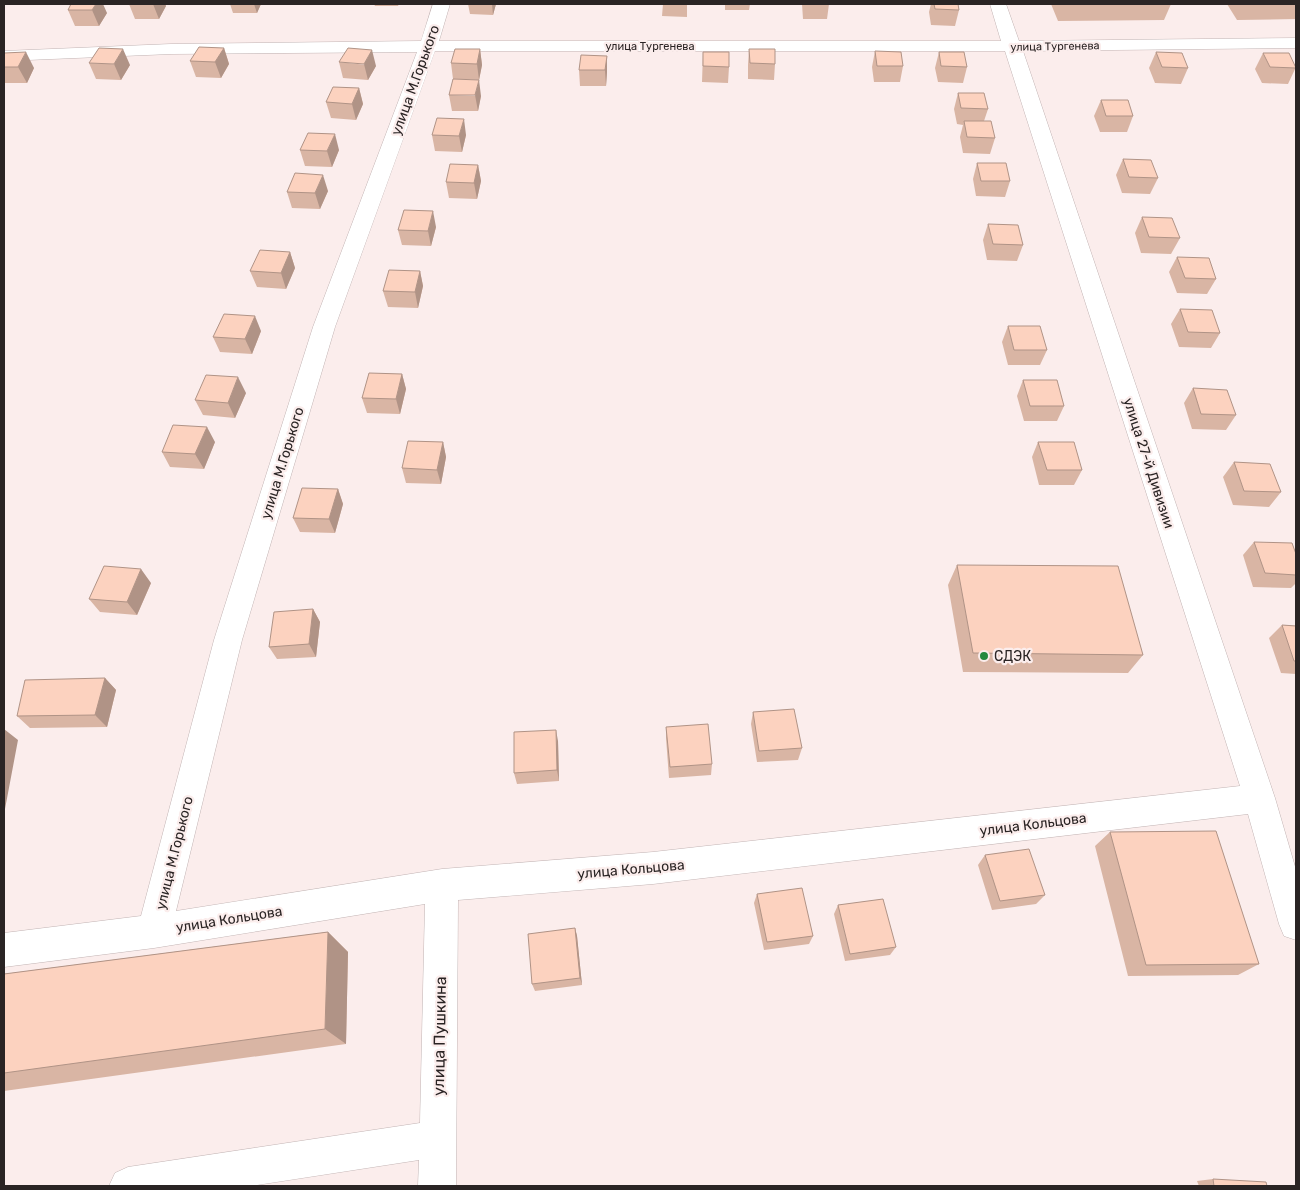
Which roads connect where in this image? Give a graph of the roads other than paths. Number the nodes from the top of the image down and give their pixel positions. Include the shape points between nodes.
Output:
1 (441, 4) edge
2 (998, 4) edge
3 (1296, 43) edge
4 (428, 46) junction
5 (1012, 46) junction
6 (4, 56) edge
7 (1259, 798) junction
8 (442, 886) junction
9 (1296, 924) edge
10 (154, 931) junction
11 (4, 950) edge
12 (438, 1139) junction
13 (128, 1186) edge
14 (437, 1186) edge

1 - 4 street, улица М.Горького
2 - 5 street, улица 27-й Дивизии
3 - 5 street, улица Тургенева
4 - 5 street, улица Тургенева
4 - 6 street, улица Тургенева via 170,49
4 - 10 street, улица М.Горького via 321,336 228,640
5 - 7 street, улица 27-й Дивизии
7 - 8 street, улица Кольцова via 653,868
7 - 9 street, улица 27-й Дивизии
8 - 10 street, улица Кольцова
8 - 12 street, улица Пушкина
10 - 11 street, улица Кольцова
12 - 13 street
12 - 14 street, улица Пушкина

